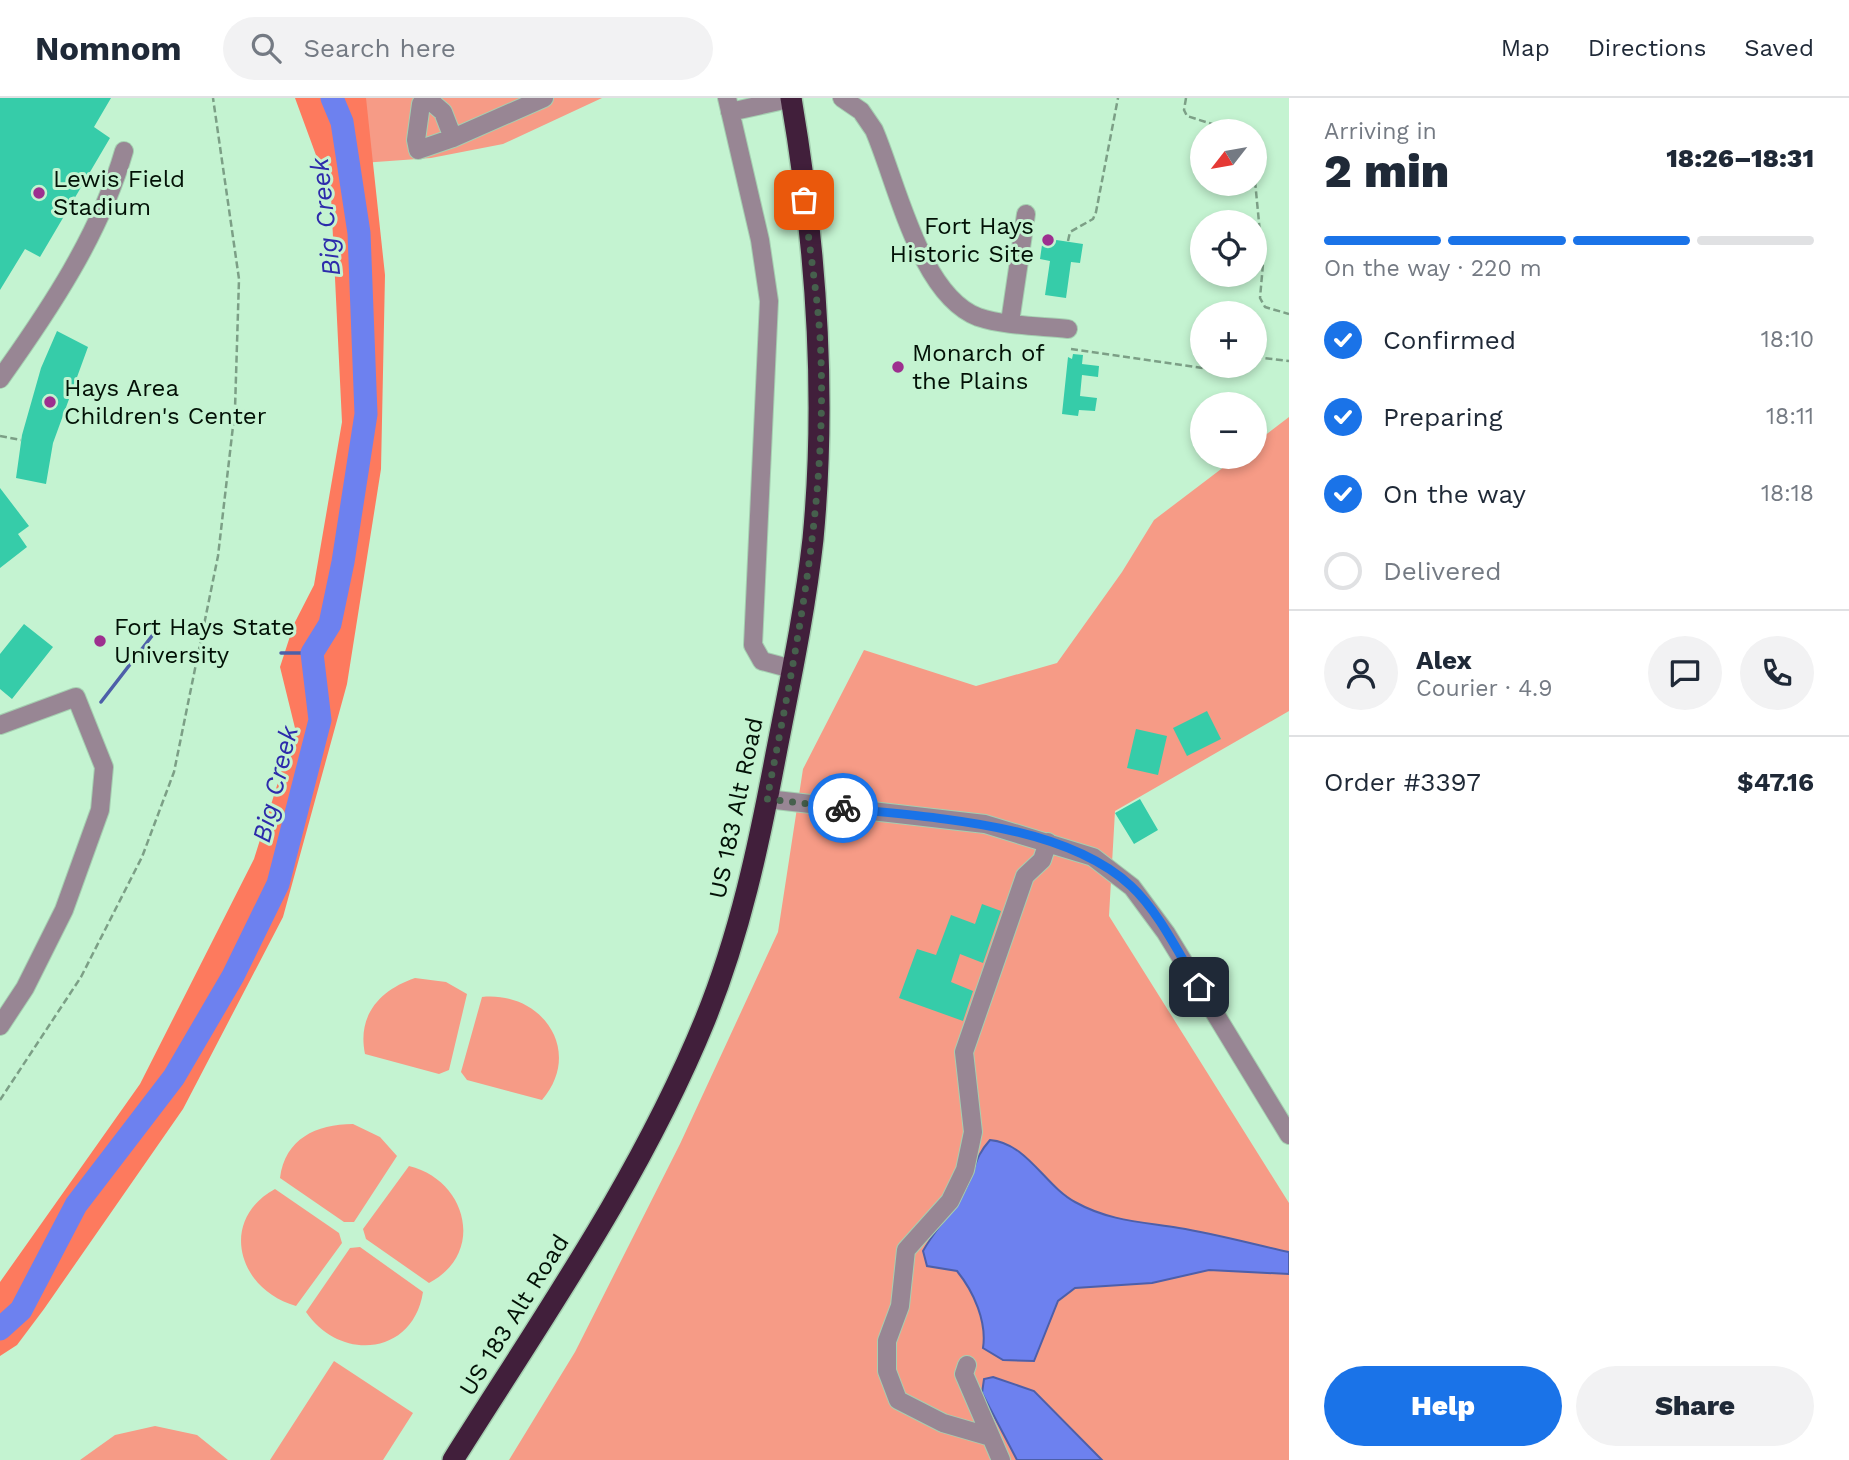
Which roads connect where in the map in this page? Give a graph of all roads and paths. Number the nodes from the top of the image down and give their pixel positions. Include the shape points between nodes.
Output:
1 (213, 98) edge
2 (544, 98) edge
3 (792, 98) edge
4 (842, 98) edge
5 (1118, 98) edge
6 (1186, 98) edge
7 (729, 105) edge
8 (501, 107) edge
9 (1196, 119) edge
10 (453, 138) dead end
11 (124, 151) dead end
12 (1256, 196) edge
13 (1026, 214) dead end
14 (1068, 241) dead end
15 (1289, 314) edge
16 (1010, 322) junction
17 (1068, 329) dead end
18 (1071, 349) dead end
19 (1267, 358) edge
20 (1289, 361) edge
21 (1190, 366) edge
22 (0, 379) edge
23 (0, 436) edge
24 (22, 440) dead end
25 (792, 669) junction
26 (0, 725) edge
27 (767, 799) junction
28 (1048, 842) junction
29 (0, 1026) edge
30 (0, 1100) edge
31 (1289, 1135) edge
32 (967, 1365) dead end
33 (991, 1437) junction
34 (453, 1460) edge
35 (1001, 1460) edge

1 - 30 path via 239,279 236,409 220,545 174,772 142,857 81,977
2 - 8 street
3 - 7 street
3 - 25 highway, US 183 Alt Road via 820,337 813,538
4 - 16 street via 861,111 874,130 937,283 971,314
5 - 14 path via 1096,212 1093,219 1070,232
6 - 9 path via 1184,110
7 - 25 street via 769,301 753,645 762,661
8 - 10 street
11 - 22 street via 112,192 70,272
12 - 15 path via 1263,264 1260,298 1265,307
13 - 16 street
16 - 17 street
18 - 21 path
19 - 20 path
23 - 24 path
25 - 27 highway, US 183 Alt Road
26 - 29 street via 76,697 104,767 100,810 64,911
27 - 28 street via 985,824
27 - 34 highway, US 183 Alt Road via 752,880 706,1019 659,1118 620,1196
28 - 31 street via 1093,857 1132,887 1166,933
28 - 33 street via 1042,860 1025,876 964,1052 974,1132 965,1170 950,1201 906,1250 900,1306 887,1341 887,1371 898,1400 943,1423
32 - 33 street via 964,1374
33 - 35 street

